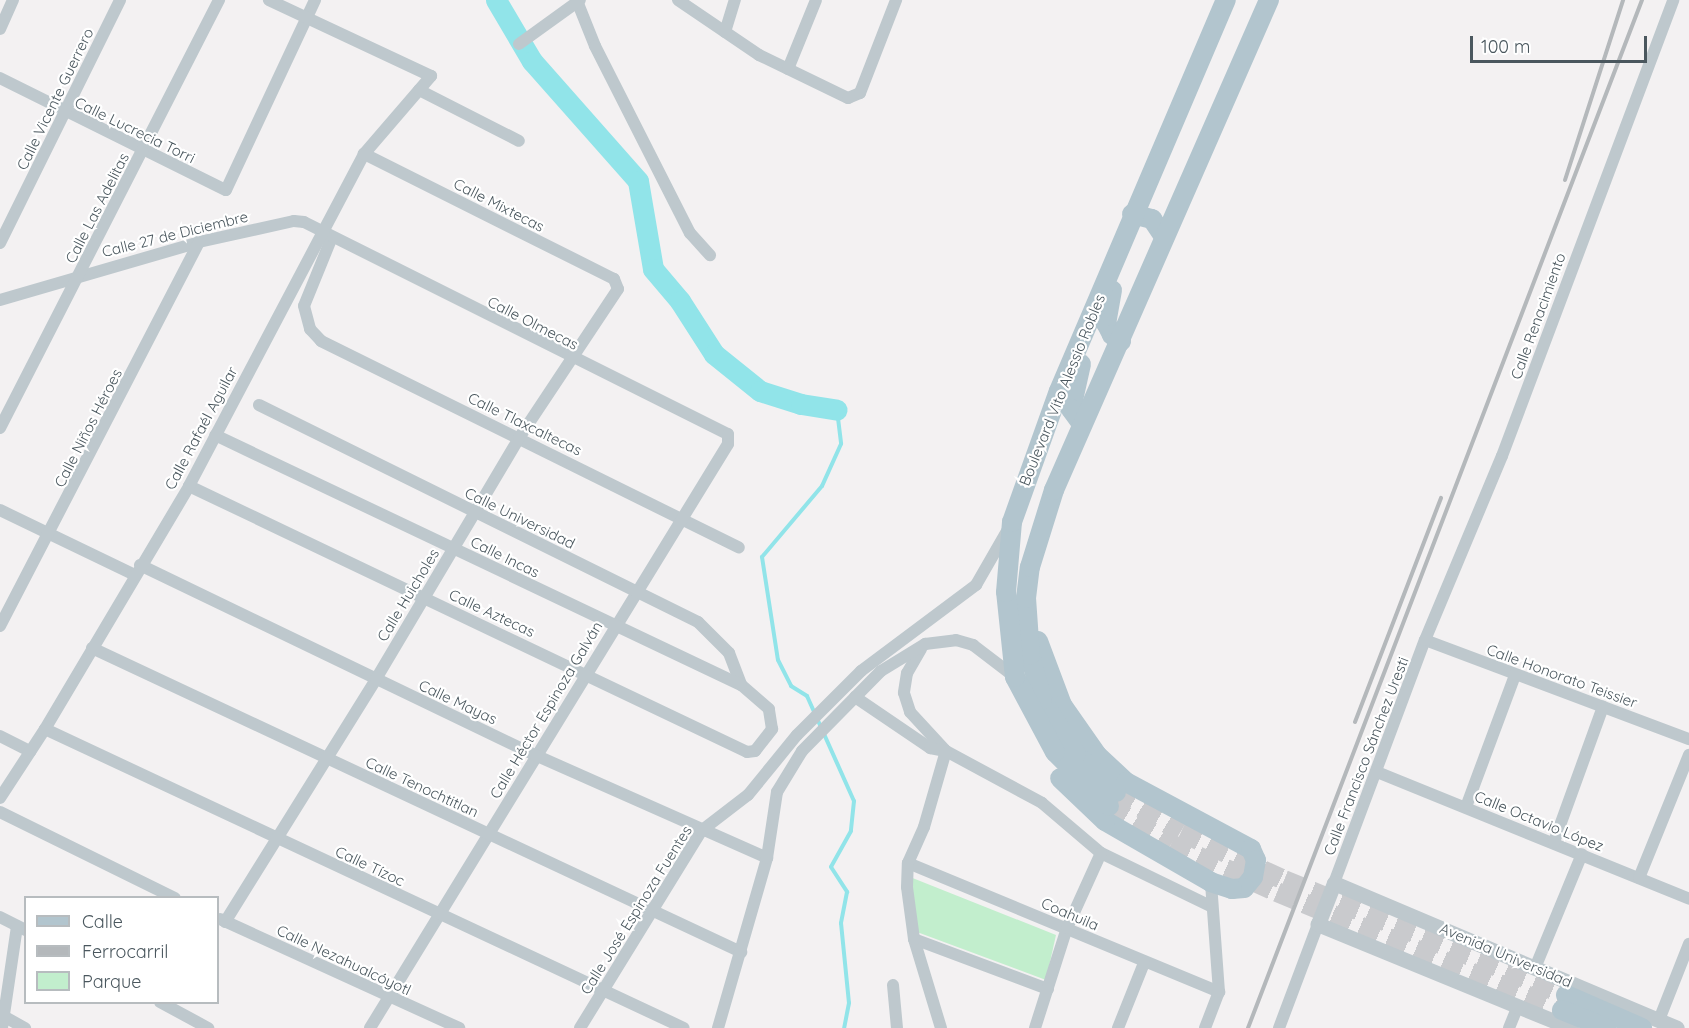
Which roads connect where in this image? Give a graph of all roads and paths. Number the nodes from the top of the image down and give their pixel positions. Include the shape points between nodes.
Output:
1 (13, 0) edge
2 (120, 0) edge
3 (219, 0) edge
4 (269, 0) edge
5 (315, 0) edge
6 (578, 0) edge
7 (678, 0) edge
8 (735, 0) edge
9 (816, 0) edge
10 (896, 0) edge
11 (1226, 0) edge
12 (1269, 0) edge
13 (1673, 0) edge
14 (308, 20) junction
15 (0, 29) edge
16 (725, 32) junction
17 (519, 44) dead end
18 (788, 69) junction
19 (0, 78) edge
20 (420, 90) junction
21 (65, 112) junction
22 (519, 141) dead end
23 (143, 151) junction
24 (364, 154) junction
25 (1132, 214) junction
26 (328, 235) junction
27 (1124, 235) junction
28 (1164, 237) junction
29 (199, 242) junction
30 (0, 243) edge
31 (710, 255) dead end
32 (80, 275) junction
33 (618, 285) joint
34 (0, 300) edge
35 (1085, 334) junction
36 (1122, 341) junction
37 (572, 359) junction
38 (259, 405) dead end
39 (1082, 424) junction
40 (0, 428) edge
41 (215, 435) junction
42 (519, 438) junction
43 (729, 438) joint
44 (189, 486) junction
45 (0, 510) edge
46 (475, 512) junction
47 (681, 519) junction
48 (1012, 522) junction
49 (51, 534) junction
50 (739, 548) dead end
51 (453, 549) junction
52 (137, 570) junction
53 (635, 591) junction
54 (423, 598) junction
55 (1026, 598) junction
56 (0, 626) edge
57 (614, 626) junction
58 (1425, 640) junction
59 (925, 644) junction
60 (92, 648) junction
61 (585, 673) junction
62 (1515, 675) junction
63 (1015, 677) junction
64 (376, 680) junction
65 (741, 685) junction
66 (855, 697) junction
67 (1603, 707) junction
68 (773, 717) joint
69 (45, 729) junction
70 (0, 736) edge
71 (1689, 739) edge
72 (30, 751) junction
73 (946, 751) junction
74 (535, 755) junction
75 (1689, 755) edge
76 (325, 759) junction
77 (1377, 772) junction
78 (0, 798) edge
79 (1466, 807) junction
80 (0, 812) edge
81 (701, 831) junction
82 (488, 835) junction
83 (276, 838) junction
84 (1554, 842) junction
85 (1101, 853) junction
86 (1582, 854) junction
87 (767, 858) junction
88 (908, 863) junction
89 (1639, 878) junction
90 (1211, 882) junction
91 (1334, 883) junction
92 (173, 896) edge
93 (1689, 899) edge
94 (1212, 907) junction
95 (655, 911) junction
96 (440, 915) junction
97 (0, 917) edge
98 (221, 920) edge
99 (1318, 924) junction
100 (21, 928) edge
101 (1067, 928) junction
102 (914, 939) junction
103 (1689, 944) edge
104 (741, 952) junction
105 (1144, 963) junction
106 (1535, 968) junction
107 (892, 985) dead end
108 (1048, 989) junction
109 (603, 990) junction
110 (1219, 992) junction
111 (389, 998) junction
112 (164, 1004) edge
113 (1518, 1006) junction
114 (3, 1022) edge
115 (1650, 1024) edge
116 (25, 1028) edge
117 (208, 1028) edge
118 (370, 1028) edge
119 (459, 1028) edge
120 (580, 1028) edge
121 (684, 1028) edge
122 (718, 1028) edge
123 (897, 1028) edge
124 (941, 1028) edge
125 (1035, 1028) edge
126 (1119, 1028) edge
127 (1205, 1028) edge
128 (1279, 1028) edge
129 (1509, 1028) edge
130 (1570, 1028) edge
131 (1606, 1028) edge
132 (1677, 1028) edge

1 - 15 street
2 - 21 street, Calle Vicente Guerrero
3 - 23 street, Calle Las Adelitas
4 - 14 street
5 - 14 street
6 - 17 street
6 - 31 street via 690,233
7 - 16 street
8 - 16 street
9 - 18 street
10 - 18 street via 856,97 848,98
11 - 25 main road, Boulevard Vito Alessio Robles
12 - 28 main road, Boulevard Vito Alessio Robles
13 - 58 street, Calle Renacimiento via 1498,466
14 - 20 street, Calle Rafaél Aguilar via 431,76
14 - 23 street, Calle Lucrecia Torri via 226,190
16 - 18 street
19 - 21 street, Calle Lucrecia Torri
20 - 22 street
20 - 24 street, Calle Rafaél Aguilar
21 - 23 street, Calle Lucrecia Torri
21 - 30 street, Calle Vicente Guerrero
23 - 32 street, Calle Las Adelitas
24 - 26 street, Calle Rafaél Aguilar
24 - 33 street, Calle Mixtecas via 614,279
25 - 27 main road, Boulevard Vito Alessio Robles
25 - 28 main road via 1152,219
26 - 29 street, Calle 27 de Diciembre via 294,221
26 - 37 street, Calle Olmecas
26 - 41 street, Calle Rafaél Aguilar
26 - 42 street, Calle Tlaxcaltecas via 305,295 305,319 321,341
27 - 35 main road, Boulevard Vito Alessio Robles
27 - 36 main road via 1106,323 1112,335
28 - 36 main road, Boulevard Vito Alessio Robles
29 - 32 street, Calle 27 de Diciembre
29 - 49 street, Calle Niños Héroes
32 - 34 street, Calle 27 de Diciembre
32 - 40 street, Calle Las Adelitas
33 - 37 street, Calle Huicholes via 617,293
35 - 39 main road via 1071,402 1073,415
35 - 48 main road, Boulevard Vito Alessio Robles via 1046,424
36 - 39 main road, Boulevard Vito Alessio Robles
37 - 42 street, Calle Huicholes
37 - 43 street, Calle Olmecas via 724,430
38 - 46 street, Calle Universidad
39 - 55 main road, Boulevard Vito Alessio Robles via 1038,534
41 - 44 street, Calle Rafaél Aguilar
41 - 51 street, Calle Incas
42 - 46 street, Calle Huicholes
42 - 47 street, Calle Tlaxcaltecas
43 - 47 street, Calle Héctor Espinoza Galván
44 - 52 street, Calle Rafaél Aguilar
44 - 54 street, Calle Aztecas
45 - 49 street, Calle Mayas
46 - 51 street, Calle Huicholes
46 - 53 street, Calle Universidad
47 - 50 street, Calle Tlaxcaltecas
47 - 53 street, Calle Héctor Espinoza Galván
48 - 63 main road, Boulevard Vito Alessio Robles via 1006,592
48 - 81 street, Calle José Espinoza Fuentes via 976,585 887,650 832,699 748,795
49 - 52 street, Calle Mayas
49 - 56 street, Calle Niños Héroes
51 - 54 street, Calle Huicholes
51 - 57 street, Calle Incas
52 - 60 street, Calle Rafaél Aguilar
52 - 64 street, Calle Mayas
53 - 57 street, Calle Héctor Espinoza Galván
53 - 65 street, Calle Universidad via 706,629 729,653
54 - 61 street, Calle Aztecas
54 - 64 street, Calle Huicholes
55 - 63 main road, Boulevard Vito Alessio Robles via 1030,656 1042,700 1076,754 1113,799 1055,752
55 - 90 main road via 1062,705 1089,747 1126,782 1251,849 1256,860 1253,877 1244,888 1232,890
57 - 61 street, Calle Héctor Espinoza Galván
57 - 65 street, Calle Incas
58 - 62 street, Calle Honorato Teissier
58 - 77 street, Calle Francisco Sánchez Uresti
59 - 63 street via 956,640 973,645
59 - 66 street via 880,671
59 - 73 street via 913,659 904,693 910,712
60 - 69 street, Calle Rafaél Aguilar
60 - 76 street, Calle Tenochtitlan
61 - 68 street, Calle Aztecas via 749,753 772,729
61 - 74 street, Calle Héctor Espinoza Galván
62 - 67 street, Calle Honorato Teissier
62 - 79 street
63 - 90 main road via 1024,723 1048,764 1069,789 1105,821
64 - 74 street, Calle Mayas
64 - 76 street, Calle Huicholes
65 - 68 street, Calle Incas
66 - 73 street via 930,748
66 - 87 street via 802,750 777,792
67 - 71 street, Calle Honorato Teissier
67 - 84 street
69 - 72 street, Calle Rafaél Aguilar
69 - 83 street, Calle Tízoc
70 - 72 street
72 - 78 street, Calle Rafaél Aguilar
73 - 85 street via 1042,803
73 - 88 street via 924,828
74 - 81 street, Calle Mayas
74 - 82 street, Calle Héctor Espinoza Galván
75 - 89 street
76 - 82 street, Calle Tenochtitlan
76 - 83 street, Calle Huicholes
77 - 79 street, Calle Octavio López
77 - 91 street, Calle Francisco Sánchez Uresti
79 - 84 street, Calle Octavio López
80 - 92 street
81 - 87 street, Calle Mayas
81 - 95 street, Calle José Espinoza Fuentes
82 - 95 street, Calle Tenochtitlan
82 - 96 street, Calle Héctor Espinoza Galván
83 - 96 street, Calle Tízoc
83 - 98 street, Calle Huicholes
84 - 86 street, Calle Octavio López
85 - 94 street
85 - 101 street
86 - 89 street, Calle Octavio López
86 - 106 street
87 - 104 street
88 - 101 street, Coahuila
88 - 102 street
89 - 93 street, Calle Octavio López
90 - 94 street
91 - 99 street
91 - 106 street, Avenida Universidad
94 - 110 street
95 - 104 street, Calle Tenochtitlan
95 - 109 street, Calle José Espinoza Fuentes
96 - 109 street, Calle Tízoc
96 - 111 street, Calle Héctor Espinoza Galván
97 - 100 street
98 - 111 street, Calle Nezahualcóyotl
99 - 113 street
99 - 128 street
100 - 114 street
101 - 105 street, Coahuila
101 - 108 street
102 - 108 street
102 - 124 street
103 - 115 street
104 - 122 street
105 - 110 street, Coahuila
105 - 126 street
106 - 115 street, Avenida Universidad
107 - 123 street
108 - 125 street
109 - 120 street, Calle José Espinoza Fuentes
109 - 121 street, Calle Tízoc
110 - 127 street
111 - 118 street, Calle Héctor Espinoza Galván
111 - 119 street, Calle Nezahualcóyotl
112 - 117 street
113 - 129 street
113 - 130 street
114 - 116 street
115 - 131 main road, Avenida Universidad via 1564,1003
115 - 132 street, Avenida Universidad

